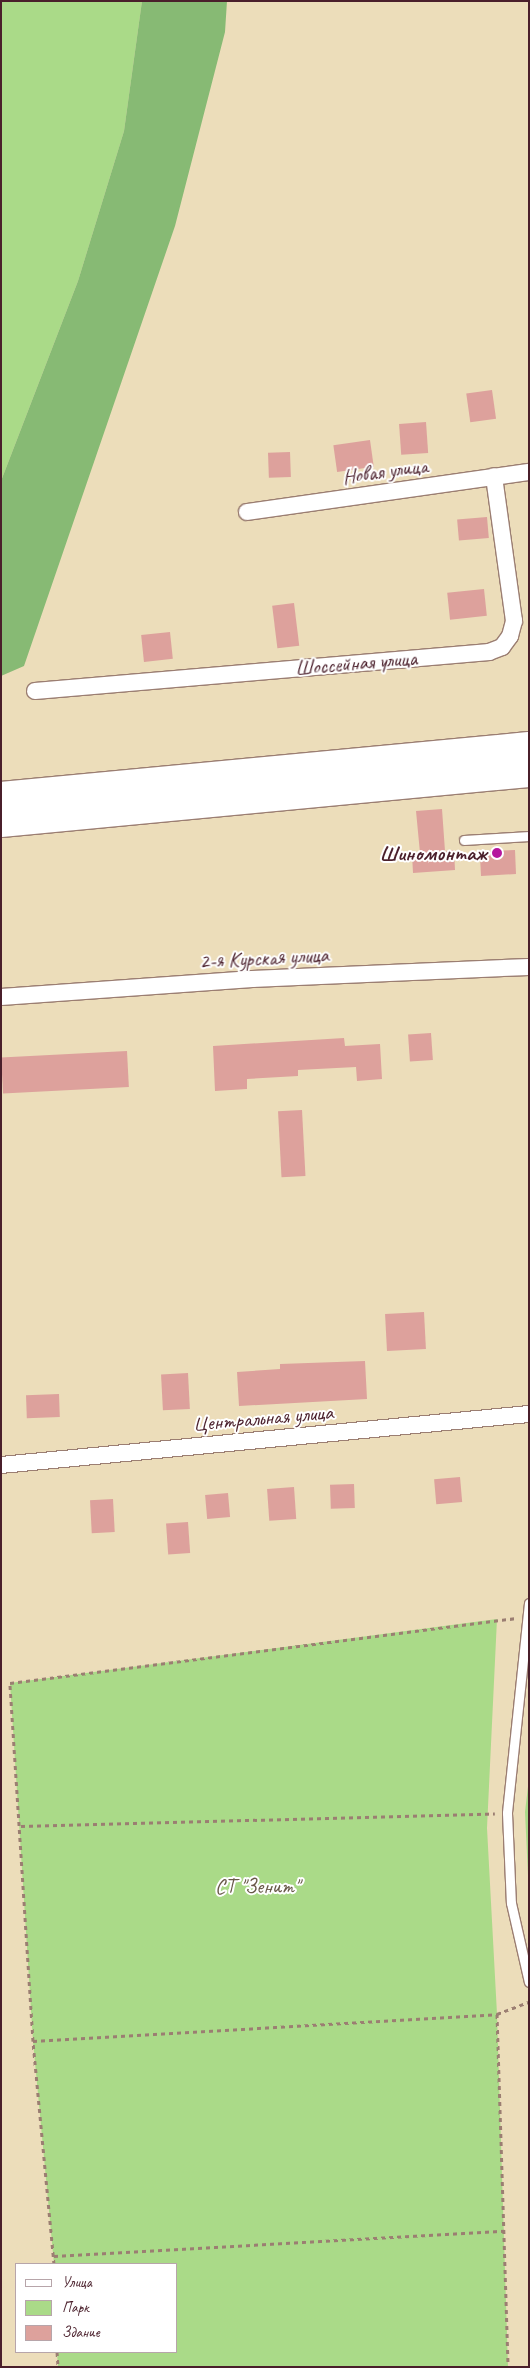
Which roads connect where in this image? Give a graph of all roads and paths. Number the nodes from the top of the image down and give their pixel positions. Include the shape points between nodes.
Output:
1 (529, 472) edge
2 (494, 476) junction
3 (247, 512) dead end
4 (35, 691) dead end
5 (529, 746) edge
6 (529, 773) edge
7 (1, 796) edge
8 (1, 823) edge
9 (529, 836) edge
10 (464, 840) dead end
11 (529, 967) edge
12 (1, 997) edge
13 (529, 1414) edge
14 (1, 1465) edge
15 (529, 1603) edge
16 (527, 1618) junction
17 (507, 1813) junction
18 (20, 1826) junction
19 (529, 1982) edge
20 (529, 2002) edge
21 (497, 2014) junction
22 (33, 2041) junction
23 (504, 2231) junction
24 (54, 2256) junction
25 (54, 2263) edge
26 (57, 2353) edge
27 (58, 2367) edge
28 (508, 2367) edge

1 - 2 street, Новая улица
2 - 3 street, Новая улица
2 - 4 street, Шоссейная улица via 514,621 510,636 502,647 489,652
5 - 7 highway
6 - 8 highway
9 - 10 lane
11 - 12 street, 2-я Курская улица via 252,979
13 - 14 street, Центральная улица
15 - 16 lane
16 - 17 lane
16 - 18 path via 498,1619 10,1683
17 - 18 path
17 - 19 lane via 511,1903
18 - 22 path
20 - 21 path
21 - 22 path
21 - 23 path
22 - 24 path
23 - 24 path
23 - 28 path
24 - 25 path
26 - 27 path

